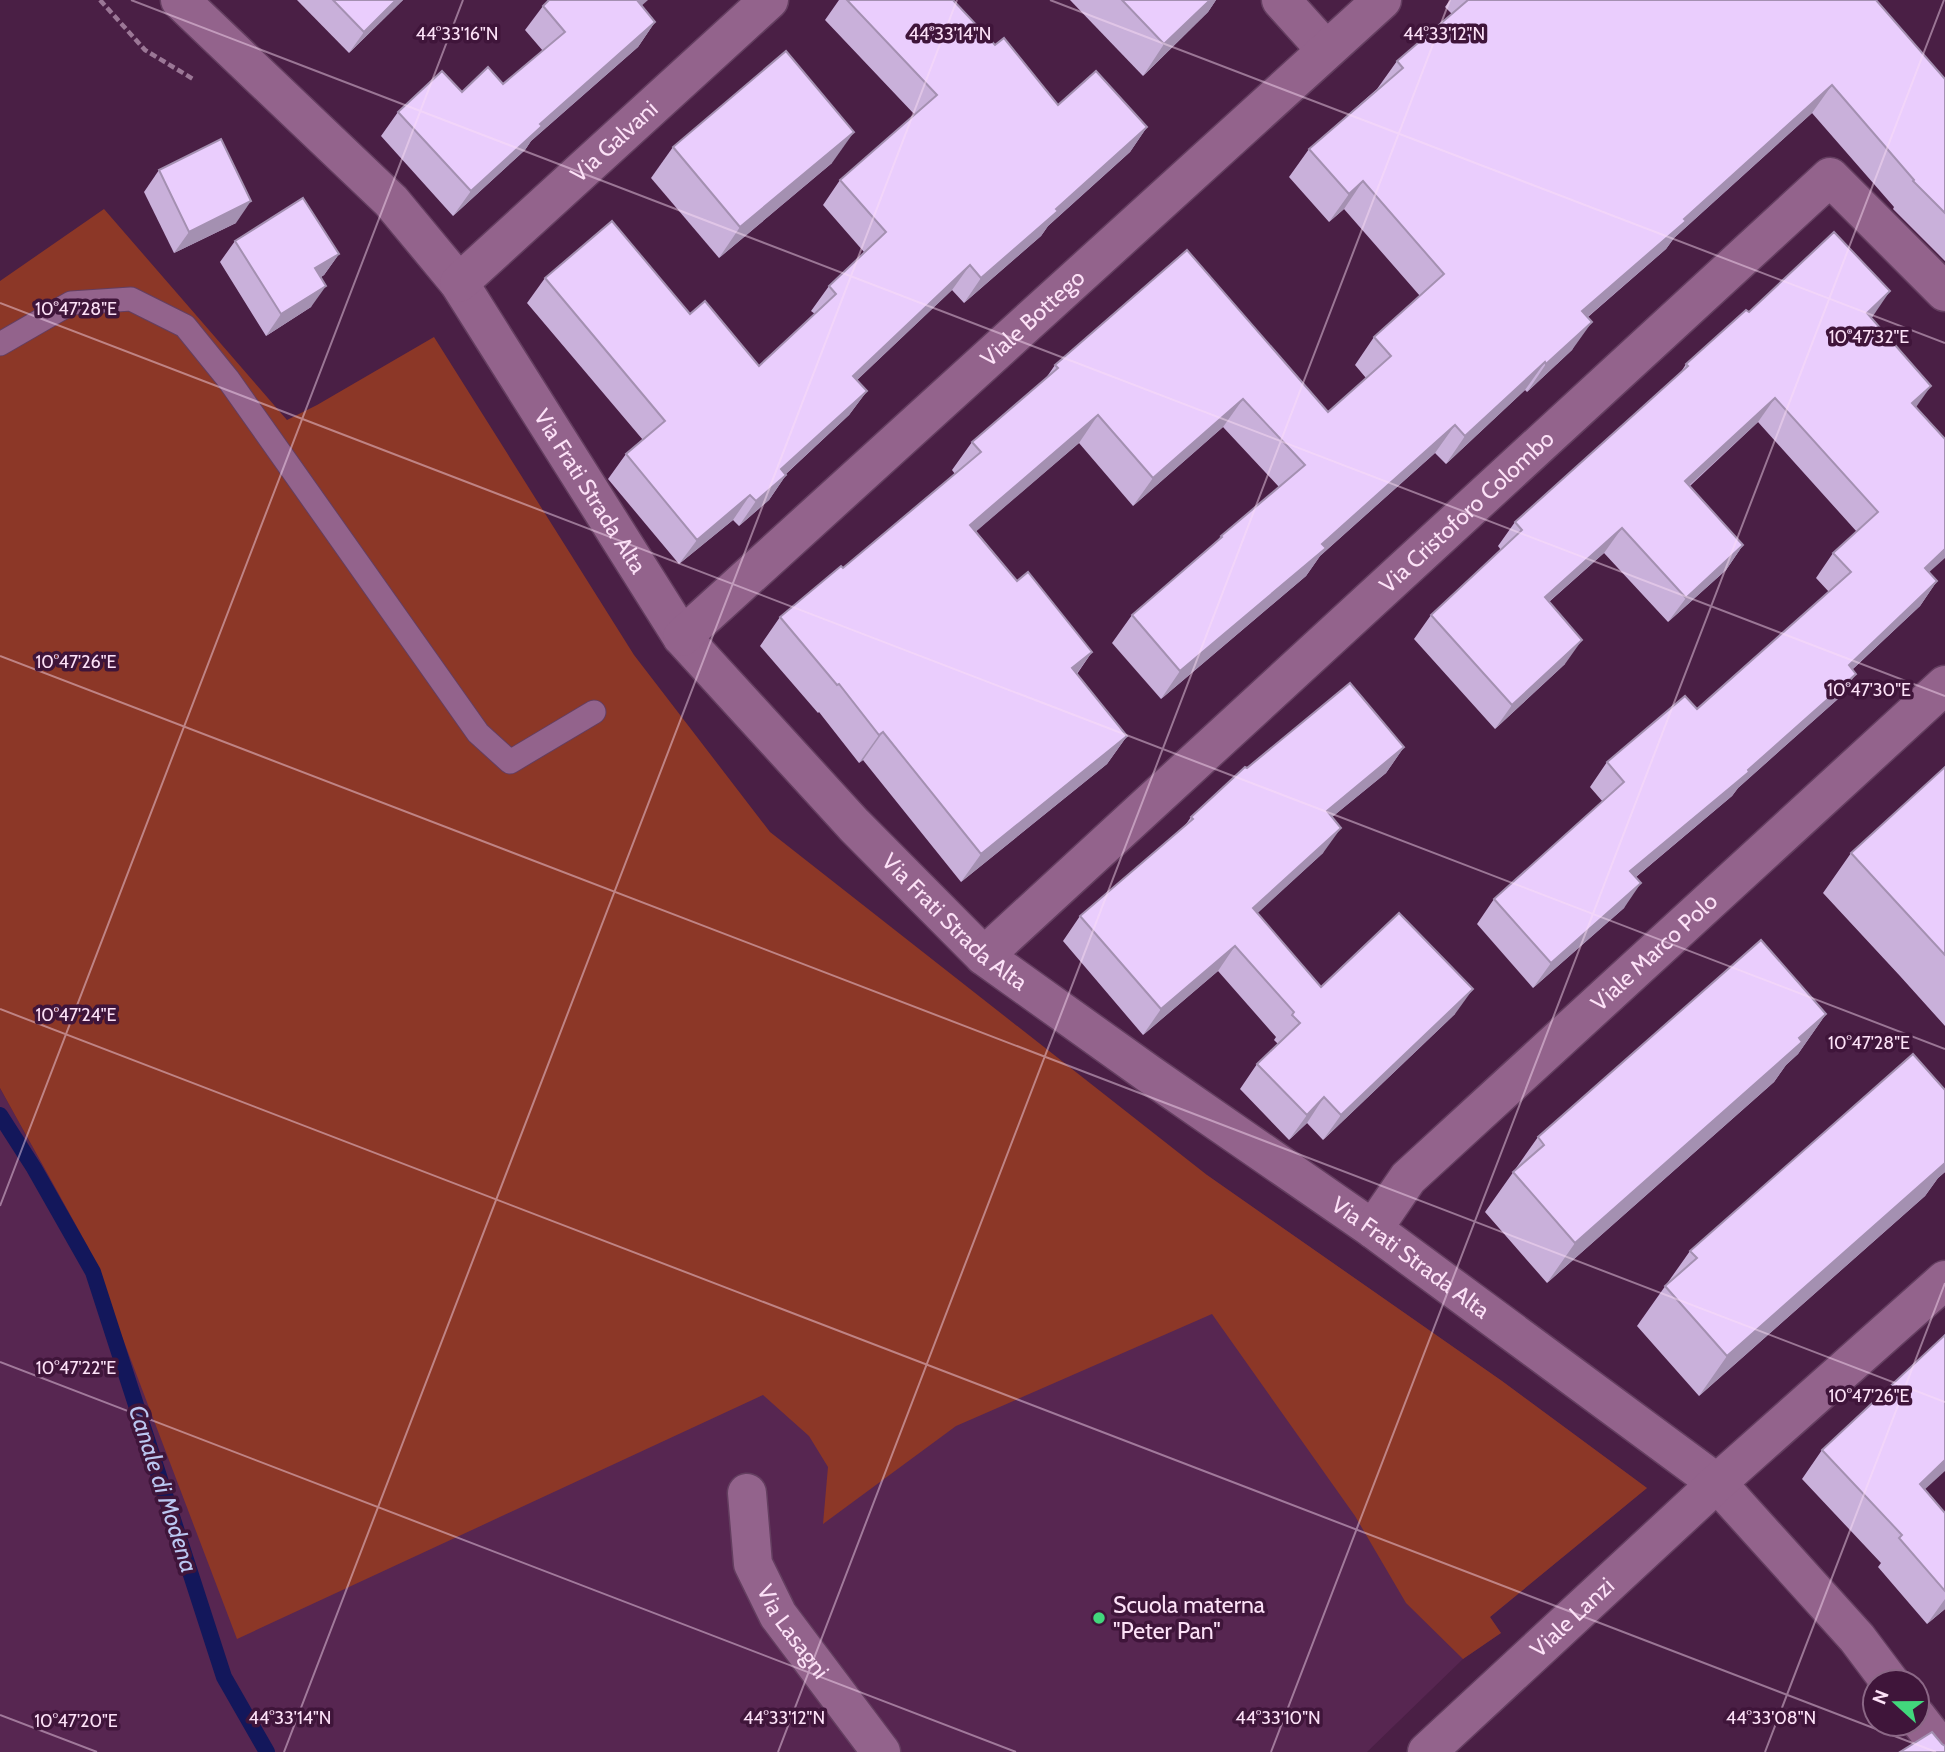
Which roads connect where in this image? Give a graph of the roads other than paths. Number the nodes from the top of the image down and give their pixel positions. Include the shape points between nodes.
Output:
1 (180, 0) edge
2 (769, 0) edge
3 (1281, 0) edge
4 (1382, 0) edge
5 (1326, 50) junction
6 (459, 283) junction
7 (1945, 292) edge
8 (0, 344) edge
9 (682, 637) junction
10 (1945, 685) edge
11 (594, 712) dead end
12 (984, 956) junction
13 (1373, 1229) junction
14 (1945, 1280) edge
15 (1717, 1483) junction
16 (747, 1493) dead end
17 (1880, 1668) edge
18 (1931, 1735) edge
19 (881, 1752) edge
20 (1427, 1752) edge
21 (1944, 1752) edge

1 - 6 street, Via Frati Strada Alta via 391,201
2 - 6 street, Via Galvani
3 - 5 street
4 - 5 street, Viale Bottego
5 - 9 street, Viale Bottego
6 - 9 street, Via Frati Strada Alta
7 - 12 street, Via Cristoforo Colombo via 1829,177
8 - 11 lane via 71,303 131,299 185,326 228,379 478,733 510,762
9 - 12 street, Via Frati Strada Alta via 854,825
10 - 13 street, Viale Marco Polo via 1408,1178
12 - 13 street, Via Frati Strada Alta
13 - 15 street, Via Frati Strada Alta
14 - 15 street, Viale Lanzi
15 - 17 street, Via Frati Strada Alta
15 - 20 street, Viale Lanzi
16 - 19 street, Via Lasagni via 753,1564 778,1615
18 - 21 street

